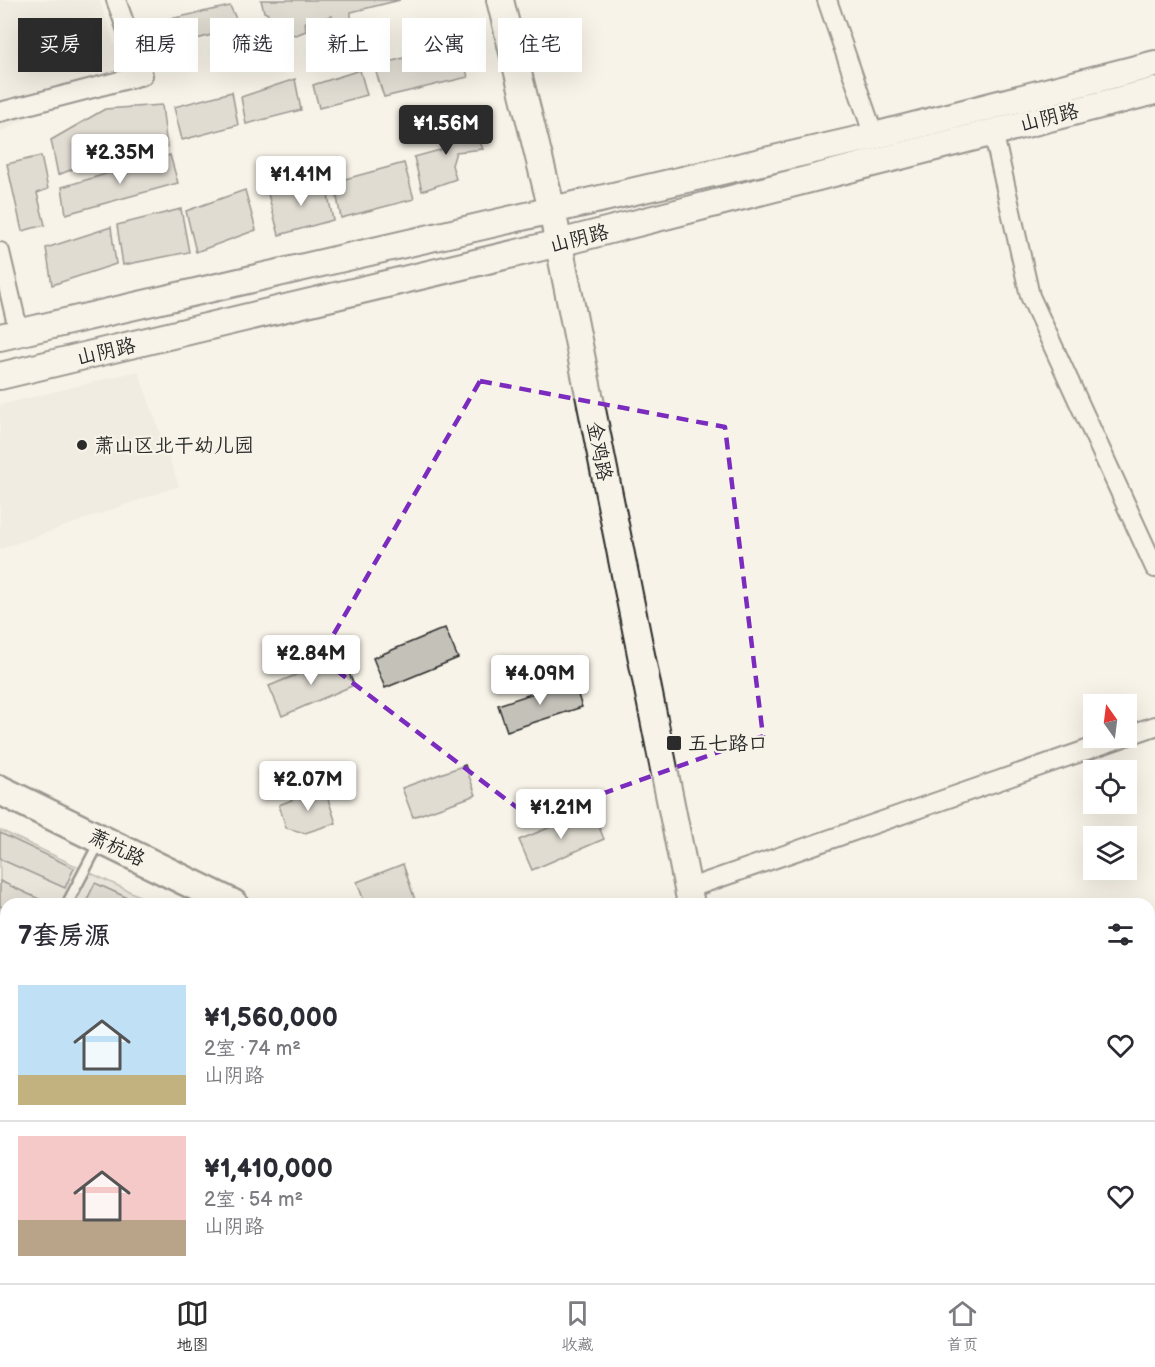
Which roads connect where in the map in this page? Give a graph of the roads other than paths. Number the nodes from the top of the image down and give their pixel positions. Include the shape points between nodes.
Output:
1 (116, 0) edge
2 (500, 0) edge
3 (827, 0) edge
4 (1155, 64) edge
5 (1155, 91) edge
6 (0, 112) edge
7 (993, 131) junction
8 (874, 136) junction
9 (552, 210) junction
10 (559, 243) junction
11 (0, 252) edge
12 (9, 335) edge
13 (0, 376) edge
14 (1155, 568) edge
15 (1155, 726) edge
16 (1137, 732) edge
17 (1094, 748) edge
18 (0, 790) edge
19 (101, 839) junction
20 (689, 897) edge
21 (70, 898) edge
22 (214, 898) edge

1 - 6 street via 143,75
2 - 9 main road, 金鸡路
3 - 8 street
4 - 8 main road, 山阴路
5 - 7 main road, 山阴路
7 - 10 main road, 山阴路
7 - 14 street via 1030,296
8 - 9 main road, 山阴路
9 - 10 main road, 金鸡路
9 - 12 main road, 山阴路
10 - 13 main road, 山阴路
10 - 20 main road, 金鸡路
11 - 12 street
15 - 16 street
17 - 20 street
18 - 19 main road, 萧杭路
19 - 21 lane
19 - 22 main road, 萧杭路

